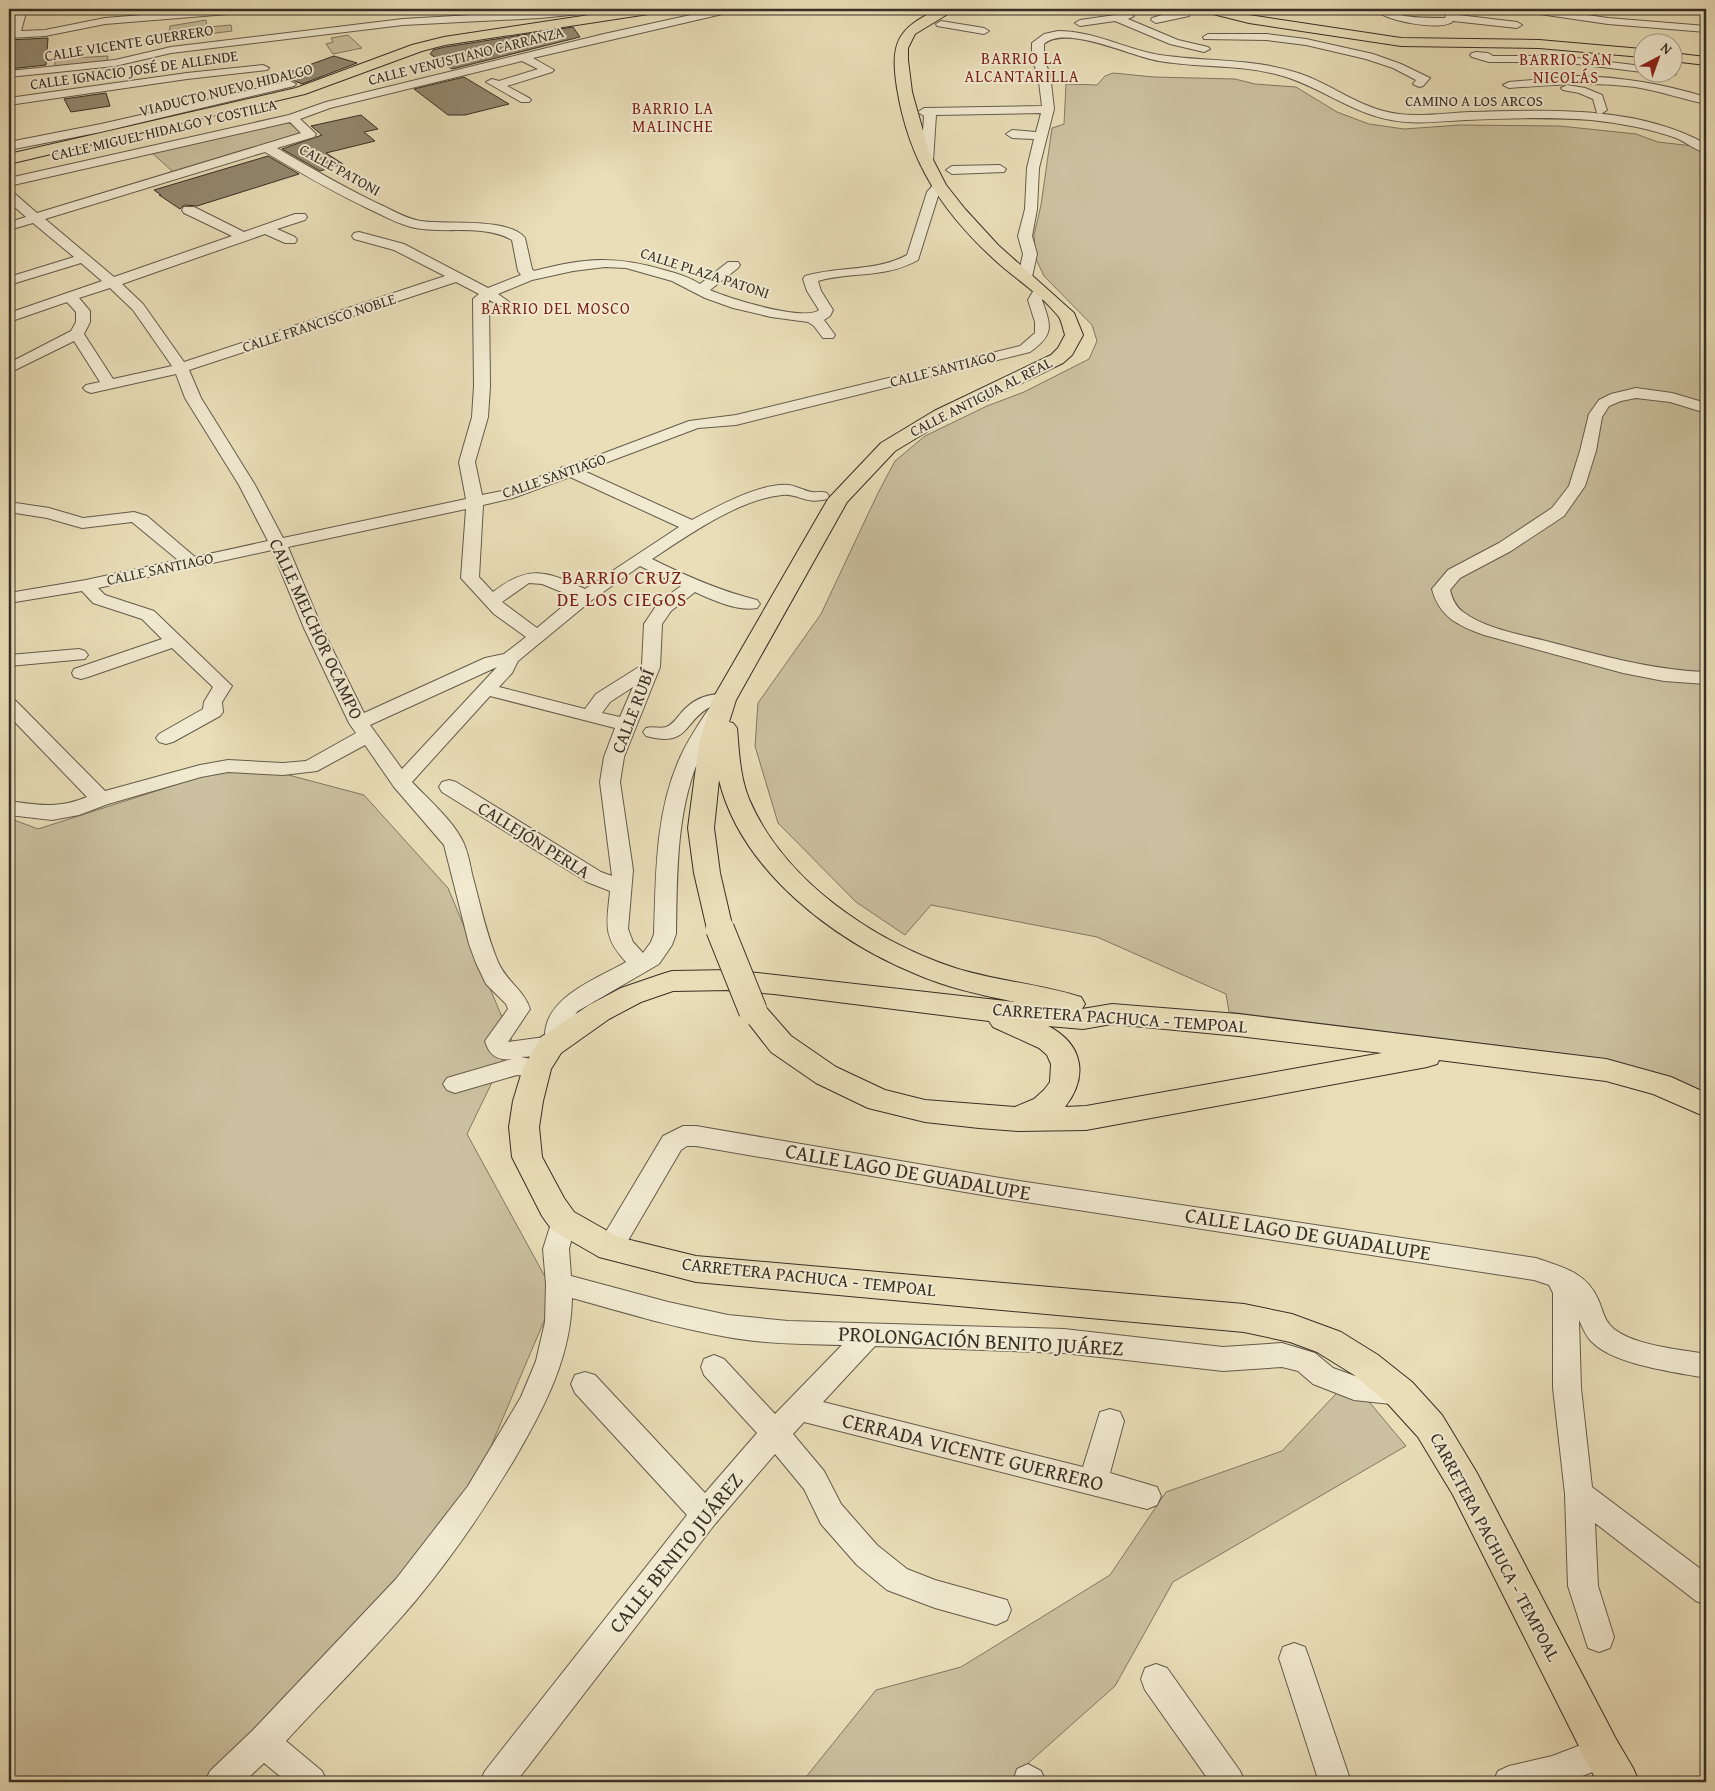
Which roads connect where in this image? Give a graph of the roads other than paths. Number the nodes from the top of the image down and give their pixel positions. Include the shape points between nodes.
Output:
1 (22, 9) edge
2 (253, 9) edge
3 (600, 9) edge
4 (655, 9) edge
5 (731, 9) edge
6 (1210, 9) edge
7 (1379, 9) edge
8 (1526, 9) edge
9 (1119, 14) edge
10 (1185, 14) dead end
11 (381, 15) dead end
12 (1131, 15) dead end
13 (945, 16) edge
14 (1450, 18) edge
15 (238, 19) junction
16 (365, 23) junction
17 (1080, 23) dead end
18 (1517, 25) dead end
19 (1706, 29) edge
20 (1224, 30) dead end
21 (984, 31) dead end
22 (1150, 32) junction
23 (1189, 34) dead end
24 (13, 35) edge
25 (252, 39) junction
26 (1102, 41) junction
27 (1206, 42) junction
28 (1187, 46) junction
29 (1296, 52) dead end
30 (1172, 53) dead end
31 (1632, 53) edge
32 (1346, 55) junction
33 (1476, 55) dead end
34 (523, 57) junction
35 (1682, 58) edge
36 (260, 59) junction
37 (1706, 61) edge
38 (1632, 68) edge
39 (472, 70) junction
40 (9, 74) edge
41 (1422, 81) dead end
42 (497, 85) junction
43 (295, 87) junction
44 (525, 100) dead end
45 (1706, 101) edge
46 (9, 102) edge
47 (326, 106) junction
48 (1048, 109) junction
49 (1600, 110) dead end
50 (292, 118) junction
51 (1012, 134) dead end
52 (1042, 136) junction
53 (9, 146) edge
54 (268, 148) junction
55 (1706, 149) edge
56 (140, 151) junction
57 (9, 158) edge
58 (926, 161) junction
59 (1000, 169) dead end
60 (952, 170) dead end
61 (168, 178) junction
62 (9, 182) edge
63 (939, 186) junction
64 (9, 196) edge
65 (189, 210) dead end
66 (300, 217) dead end
67 (35, 218) junction
68 (398, 218) junction
69 (9, 226) edge
70 (266, 228) junction
71 (244, 237) junction
72 (290, 240) dead end
73 (84, 258) junction
74 (729, 268) dead end
75 (531, 276) junction
76 (456, 277) junction
77 (1025, 277) junction
78 (9, 281) edge
79 (113, 283) junction
80 (1040, 291) junction
81 (700, 292) junction
82 (488, 293) junction
83 (70, 297) junction
84 (505, 304) dead end
85 (9, 318) edge
86 (811, 318) junction
87 (77, 334) junction
88 (828, 335) dead end
89 (181, 368) junction
90 (9, 369) edge
91 (108, 383) junction
92 (90, 388) dead end
93 (1706, 408) edge
94 (568, 470) junction
95 (821, 496) dead end
96 (475, 501) junction
97 (9, 507) edge
98 (692, 526) junction
99 (278, 544) junction
100 (639, 559) junction
101 (191, 562) junction
102 (86, 586) junction
103 (692, 586) junction
104 (586, 596) junction
105 (9, 598) edge
106 (492, 601) junction
107 (751, 604) dead end
108 (538, 637) junction
109 (174, 641) junction
110 (510, 658) junction
111 (9, 661) edge
112 (651, 668) junction
113 (1706, 678) edge
114 (485, 689) junction
115 (724, 700) junction
116 (9, 706) edge
117 (590, 714) junction
118 (626, 725) junction
119 (364, 729) junction
120 (653, 732) dead end
121 (166, 738) dead end
122 (401, 782) junction
123 (449, 787) dead end
124 (101, 799) junction
125 (9, 808) edge
126 (622, 888) junction
127 (640, 964) junction
128 (974, 1009) junction
129 (1112, 1014) junction
130 (548, 1051) junction
131 (1456, 1052) junction
132 (455, 1084) dead end
133 (1706, 1106) edge
134 (1018, 1119) junction
135 (563, 1221) junction
136 (610, 1248) junction
137 (1559, 1278) junction
138 (559, 1284) junction
139 (869, 1335) junction
140 (1706, 1366) edge
141 (714, 1367) dead end
142 (585, 1384) dead end
143 (1400, 1393) junction
144 (798, 1408) junction
145 (1110, 1421) dead end
146 (775, 1433) junction
147 (1093, 1483) junction
148 (1579, 1494) junction
149 (1147, 1496) dead end
150 (705, 1514) junction
151 (1706, 1591) edge
152 (996, 1610) dead end
153 (1599, 1637) dead end
154 (1294, 1658) dead end
155 (1156, 1679) dead end
156 (264, 1742) junction
157 (1610, 1768) edge
158 (1554, 1777) edge
159 (221, 1782) edge
160 (312, 1782) edge
161 (496, 1782) edge
162 (1229, 1782) edge
163 (1335, 1782) edge
164 (1509, 1782) edge

1 - 24 street
2 - 15 street
3 - 16 street, CALLE VICENTE GUERRERO
4 - 43 main road, VIADUCTO NUEVO HIDALGO via 444,41
5 - 34 street, CALLE VENUSTIANO CARRANZA
6 - 31 main road via 1249,19 1401,42 1539,44
7 - 14 street via 1408,19
8 - 19 street via 1626,23
9 - 12 street
9 - 17 street
9 - 22 street
10 - 22 street via 1153,19 1172,29
11 - 16 street
13 - 21 street
13 - 58 main road, CALLE ANTIGUA AL REAL via 913,30 901,44 899,53 908,109
14 - 18 street
15 - 24 street via 105,21 45,33
15 - 25 street via 242,36
16 - 25 street, CALLE VICENTE GUERRERO
20 - 27 street
22 - 26 street
22 - 28 street
23 - 27 street
25 - 36 street
25 - 40 street, CALLE VICENTE GUERRERO via 172,50 115,63
26 - 48 street, CAMINO A LOS ARCOS via 1052,29 1038,42 1038,60 1044,74
26 - 55 street, CAMINO A LOS ARCOS via 1156,58 1284,72 1345,100 1391,116 1616,119 1666,130
27 - 28 street
27 - 32 street via 1267,37 1298,40
28 - 30 street
29 - 32 street
32 - 41 street via 1397,66
33 - 38 street via 1489,59 1561,59
34 - 39 street, CALLE VENUSTIANO CARRANZA
34 - 42 street via 548,70
35 - 37 main road
36 - 43 street
36 - 46 street, CALLE IGNACIO JOSÉ DE ALLENDE via 187,76
39 - 42 street
39 - 47 street, CALLE VENUSTIANO CARRANZA
42 - 44 street
43 - 47 street
43 - 53 street
43 - 57 main road, VIADUCTO NUEVO HIDALGO
45 - 49 street via 1655,86 1613,81 1559,80 1509,85 1581,90 1598,97
47 - 50 street, CALLE MIGUEL HIDALGO Y COSTILLA
48 - 52 street
48 - 58 street via 927,112
50 - 54 street via 310,134
50 - 56 street, CALLE MIGUEL HIDALGO Y COSTILLA
51 - 52 street
52 - 77 street via 1033,168 1031,209 1025,236 1030,254
54 - 61 street
54 - 68 street, CALLE PATONI via 335,188
56 - 61 street
56 - 62 street, CALLE MIGUEL HIDALGO Y COSTILLA
58 - 63 main road, CALLE ANTIGUA AL REAL
59 - 60 street
61 - 67 street
63 - 77 main road, CALLE ANTIGUA AL REAL via 982,238
63 - 86 street via 934,192 913,257 890,268 810,279 826,310
64 - 67 street, CALLE MELCHOR OCAMPO
65 - 71 street
66 - 70 street
67 - 69 street
67 - 73 street, CALLE MELCHOR OCAMPO
68 - 75 street, CALLE PATONI via 423,226 504,231 518,238 525,271
68 - 76 street via 359,236 398,247
70 - 71 street
70 - 72 street
71 - 79 street
73 - 78 street
73 - 79 street, CALLE MELCHOR OCAMPO
74 - 81 street
75 - 81 street, CALLE PLAZA PATONI via 588,263 627,264 686,281
75 - 82 street, CALLE PLAZA PATONI
76 - 82 street
76 - 89 street, CALLE FRANCISCO NOBLE
77 - 80 main road, CALLE ANTIGUA AL REAL
79 - 83 street
79 - 89 street, CALLE MELCHOR OCAMPO via 138,307
80 - 94 street, CALLE SANTIAGO via 1036,300 1044,331 1038,341 1025,349 736,420 695,424
80 - 115 main road, CALLE ANTIGUA AL REAL via 1068,317 1073,326 1074,335 1066,351 1040,368 941,415 888,447 871,463 838,499
81 - 86 street, CALLE PLAZA PATONI via 744,306
82 - 84 street
82 - 96 street via 480,299 480,417 467,462
83 - 85 street
83 - 87 street via 83,310 84,322
86 - 88 street
87 - 90 street
87 - 91 street
89 - 91 street, CALLE FRANCISCO NOBLE
89 - 99 street, CALLE MELCHOR OCAMPO via 193,398 247,484
91 - 92 street, CALLE FRANCISCO NOBLE
93 - 113 street via 1672,398 1636,393 1604,403 1594,417 1577,486 1558,512 1505,547 1454,574 1442,589 1445,604 1460,618 1483,630 1619,667
94 - 96 street, CALLE SANTIAGO via 507,495
94 - 98 street
95 - 98 street via 781,490 740,501
96 - 99 street, CALLE SANTIAGO
96 - 106 street via 470,578
97 - 101 street via 49,513 82,523 134,517
98 - 100 street
99 - 101 street, CALLE SANTIAGO
99 - 119 street, CALLE MELCHOR OCAMPO via 312,628
100 - 103 street
100 - 104 street
101 - 102 street, CALLE SANTIAGO
102 - 105 street, CALLE SANTIAGO
102 - 109 street via 99,599 148,615
103 - 107 street
103 - 112 street, CALLE RUBÍ via 664,607 653,624
104 - 106 street via 528,577
104 - 108 street
106 - 108 street
108 - 110 street
109 - 111 street via 80,664
109 - 121 street via 223,686 213,702 213,712
110 - 114 street via 505,669
110 - 119 street via 492,662
112 - 117 street via 603,698
112 - 118 street, CALLE RUBÍ
114 - 117 street
114 - 122 street
115 - 120 street via 710,700 702,704 671,733
115 - 127 street via 698,740 680,786 667,856 665,934 651,958
115 - 129 main road via 727,763 745,816 765,849 792,880 829,914 926,968
115 - 134 main road, bridge via 711,744 701,828 720,929 753,1011 781,1044 826,1076 878,1100 925,1111
116 - 124 street
117 - 118 street
118 - 126 street, CALLE RUBÍ via 614,757 610,782 623,870
119 - 122 street, CALLE MELCHOR OCAMPO
119 - 124 street via 310,767 228,766
122 - 130 street, CALLE MELCHOR OCAMPO via 454,844 487,963 494,978 516,1000 519,1009 500,1032 496,1041 498,1047 503,1050
123 - 126 street, CALLEJÓN PERLA via 594,877
124 - 125 street via 52,813
126 - 127 street, CALLE RUBÍ via 617,929 624,946
127 - 130 street via 570,1005 559,1016
128 - 129 main road, CARRETERA PACHUCA - TEMPOAL via 1083,1019
128 - 130 main road, CARRETERA PACHUCA - TEMPOAL via 774,984 730,980 672,981 631,995 607,1008
128 - 134 main road via 1051,1041 1066,1064 1066,1079 1059,1092 1047,1105
129 - 131 main road, CARRETERA PACHUCA - TEMPOAL via 1238,1024
130 - 132 street via 516,1066
130 - 135 main road, CARRETERA PACHUCA - TEMPOAL via 528,1101 524,1127 528,1157
131 - 133 main road, CARRETERA PACHUCA - TEMPOAL via 1606,1070 1661,1085
131 - 134 main road via 1086,1118
135 - 136 main road, CARRETERA PACHUCA - TEMPOAL
135 - 138 street via 556,1249
136 - 137 street, CALLE LAGO DE GUADALUPE via 672,1143 683,1136 696,1136 1000,1188 1536,1268
136 - 143 main road, CARRETERA PACHUCA - TEMPOAL via 696,1269 1244,1318 1292,1328 1329,1342 1366,1364
137 - 140 street, CALLE LAGO DE GUADALUPE via 1576,1286 1583,1294 1588,1312 1602,1336 1623,1347
137 - 148 street via 1566,1293 1567,1388
138 - 139 street, PROLONGACIÓN BENITO JUÁREZ via 728,1326
138 - 156 street via 558,1322 549,1360 532,1403 478,1495 406,1589
139 - 143 street, PROLONGACIÓN BENITO JUÁREZ via 1064,1341 1223,1359 1282,1354 1306,1362 1324,1376 1354,1388
139 - 144 street, CALLE BENITO JUÁREZ
141 - 146 street
142 - 150 street
143 - 157 main road, CARRETERA PACHUCA - TEMPOAL via 1430,1426 1465,1484
144 - 146 street, CALLE BENITO JUÁREZ
144 - 147 street, CERRADA VICENTE GUERRERO
145 - 147 street
146 - 150 street, CALLE BENITO JUÁREZ
146 - 152 street via 814,1480 830,1514 867,1555 897,1580
147 - 149 street, CERRADA VICENTE GUERRERO
148 - 151 street
148 - 153 street via 1583,1586
150 - 161 street, CALLE BENITO JUÁREZ
154 - 163 street
155 - 162 street
156 - 159 street
156 - 160 street
157 - 158 street
158 - 164 street

